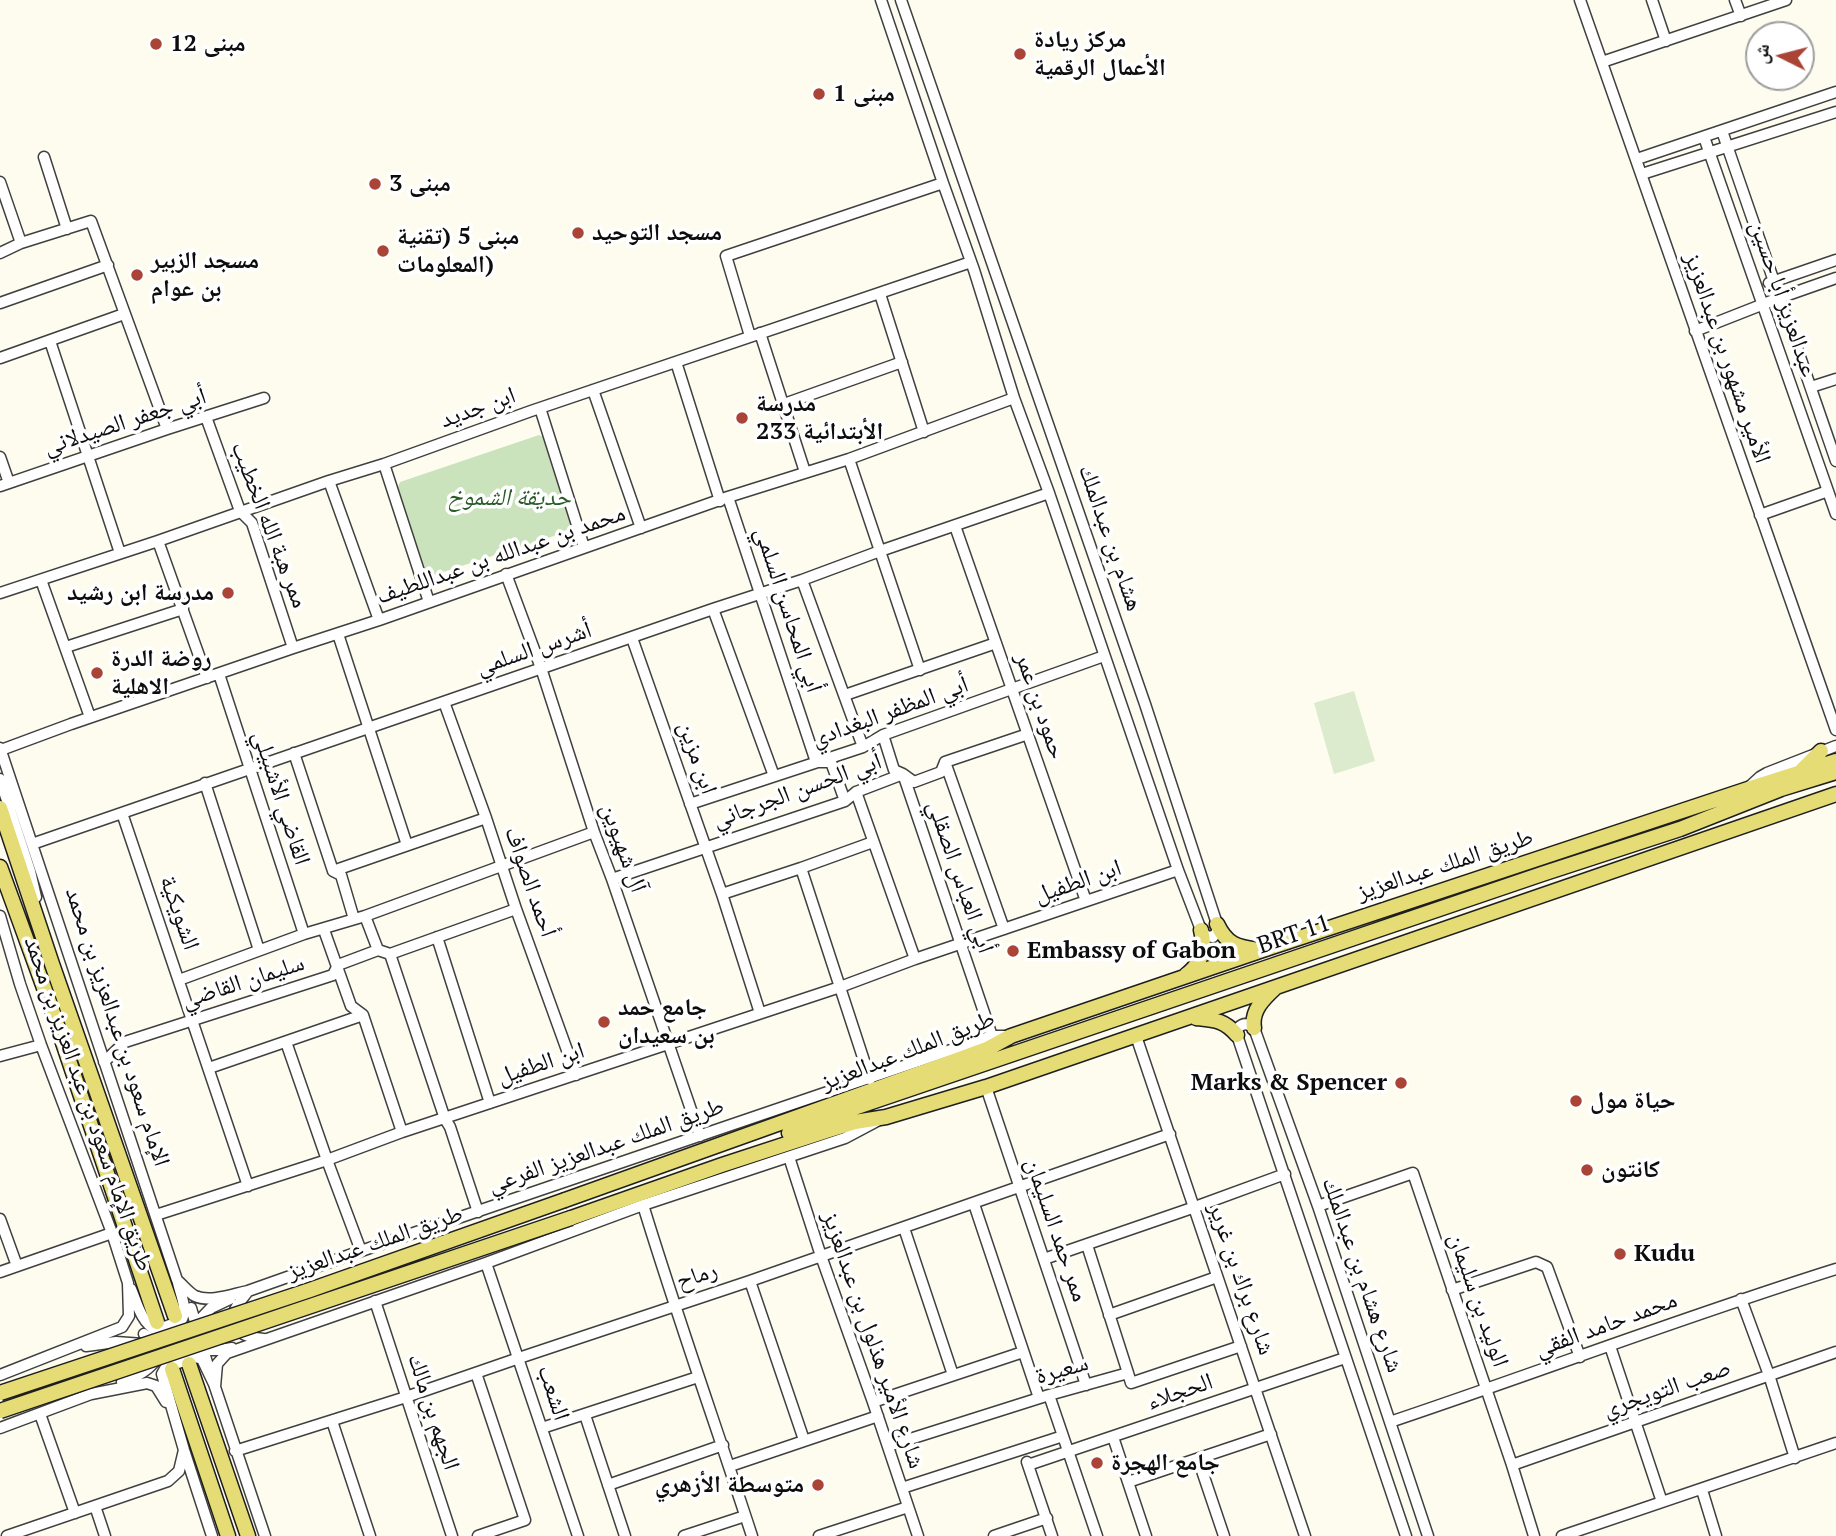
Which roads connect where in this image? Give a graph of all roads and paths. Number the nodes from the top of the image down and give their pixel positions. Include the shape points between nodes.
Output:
1 (881, 0) edge
2 (901, 0) edge
3 (1580, 0) edge
4 (1652, 0) edge
5 (1735, 0) edge
6 (1786, 0) edge
7 (1741, 16) junction
8 (1666, 41) junction
9 (1602, 62) junction
10 (1836, 92) edge
11 (1836, 112) edge
12 (942, 117) junction
13 (924, 123) junction
14 (1722, 131) junction
15 (1704, 137) junction
16 (1727, 147) junction
17 (1709, 153) junction
18 (44, 157) dead end
19 (1637, 159) junction
20 (1642, 174) junction
21 (0, 182) edge
22 (943, 183) junction
23 (67, 229) junction
24 (21, 243) junction
25 (0, 253) edge
26 (1836, 260) edge
27 (992, 263) junction
28 (108, 265) junction
29 (973, 266) junction
30 (1836, 278) edge
31 (1773, 282) junction
32 (1757, 288) junction
33 (880, 294) junction
34 (1779, 298) junction
35 (0, 303) edge
36 (1762, 304) junction
37 (124, 314) junction
38 (1695, 331) junction
39 (755, 334) junction
40 (50, 341) junction
41 (0, 358) edge
42 (676, 362) junction
43 (902, 362) junction
44 (1836, 379) edge
45 (1811, 387) junction
46 (593, 390) junction
47 (264, 398) dead end
48 (1039, 399) junction
49 (1016, 403) junction
50 (784, 404) junction
51 (540, 408) junction
52 (206, 417) junction
53 (167, 429) junction
54 (925, 432) junction
55 (89, 456) junction
56 (0, 457) edge
57 (849, 459) junction
58 (1836, 461) edge
59 (384, 464) junction
60 (805, 472) junction
61 (330, 481) junction
62 (4, 484) edge
63 (1828, 491) junction
64 (1049, 493) junction
65 (724, 499) junction
66 (240, 511) junction
67 (1836, 514) edge
68 (1760, 515) junction
69 (955, 526) junction
70 (641, 528) junction
71 (158, 541) junction
72 (584, 547) junction
73 (880, 551) junction
74 (120, 553) junction
75 (506, 574) junction
76 (41, 580) junction
77 (802, 580) junction
78 (0, 593) edge
79 (761, 594) junction
80 (429, 602) junction
81 (183, 609) junction
82 (713, 609) junction
83 (379, 620) junction
84 (338, 634) junction
85 (632, 638) junction
86 (996, 643) junction
87 (66, 647) junction
88 (293, 648) junction
89 (1104, 656) junction
90 (541, 668) junction
91 (920, 670) junction
92 (213, 676) junction
93 (1013, 690) junction
94 (845, 695) junction
95 (444, 702) junction
96 (90, 717) junction
97 (369, 727) junction
98 (1836, 730) edge
99 (1027, 733) junction
100 (883, 735) junction
101 (1836, 746) edge
102 (863, 747) junction
103 (0, 749) edge
104 (1821, 751) junction
105 (294, 753) junction
106 (1836, 761) edge
107 (816, 762) junction
108 (945, 762) junction
109 (249, 768) junction
110 (1836, 772) edge
111 (903, 774) junction
112 (1796, 775) junction
113 (774, 776) junction
114 (0, 779) edge
115 (205, 783) junction
116 (1748, 789) junction
117 (1781, 789) junction
118 (856, 792) junction
119 (1836, 794) edge
120 (845, 801) junction
121 (690, 804) junction
122 (0, 808) edge
123 (122, 813) junction
124 (486, 818) junction
125 (594, 832) junction
126 (873, 842) junction
127 (32, 844) junction
128 (407, 845) junction
129 (705, 846) junction
130 (502, 865) junction
131 (801, 868) junction
132 (1178, 870) junction
133 (333, 871) junction
134 (2, 873) edge
135 (612, 879) junction
136 (722, 894) junction
137 (1086, 901) junction
138 (516, 909) junction
139 (0, 916) edge
140 (360, 918) junction
141 (1217, 924) junction
142 (1004, 929) junction
143 (324, 930) junction
144 (1201, 930) junction
145 (304, 934) junction
146 (437, 937) junction
147 (960, 944) junction
148 (259, 950) junction
149 (378, 950) junction
150 (1263, 950) junction
151 (390, 954) junction
152 (915, 959) junction
153 (52, 964) junction
154 (338, 965) junction
155 (1180, 979) junction
156 (179, 980) junction
157 (1277, 986) junction
158 (840, 987) junction
159 (760, 1013) junction
160 (363, 1015) junction
161 (1191, 1017) junction
162 (192, 1021) junction
163 (1254, 1028) junction
164 (1237, 1035) junction
165 (992, 1036) junction
166 (1136, 1036) junction
167 (1011, 1037) junction
168 (286, 1042) junction
169 (669, 1044) junction
170 (41, 1045) junction
171 (0, 1056) edge
172 (104, 1062) junction
173 (209, 1068) junction
174 (576, 1076) junction
175 (870, 1079) junction
176 (986, 1087) junction
177 (490, 1103) junction
178 (845, 1111) junction
179 (886, 1117) junction
180 (445, 1119) junction
181 (760, 1130) junction
182 (402, 1132) junction
183 (1170, 1134) junction
184 (700, 1136) junction
185 (789, 1157) junction
186 (327, 1160) junction
187 (722, 1164) junction
188 (1285, 1174) junction
189 (248, 1186) junction
190 (1019, 1186) junction
191 (974, 1204) junction
192 (643, 1205) junction
193 (1318, 1206) junction
194 (1195, 1207) junction
195 (478, 1212) junction
196 (156, 1215) junction
197 (0, 1219) edge
198 (904, 1228) junction
199 (111, 1233) junction
200 (1087, 1245) junction
201 (362, 1251) junction
202 (821, 1256) junction
203 (1044, 1259) junction
204 (486, 1263) junction
205 (16, 1266) junction
206 (1836, 1269) edge
207 (0, 1272) edge
208 (1217, 1277) junction
209 (177, 1280) junction
210 (750, 1281) junction
211 (128, 1283) junction
212 (1452, 1290) junction
213 (248, 1291) junction
214 (1741, 1299) junction
215 (375, 1301) junction
216 (674, 1306) junction
217 (191, 1308) junction
218 (1109, 1315) junction
219 (175, 1316) dead end
220 (157, 1322) dead end
221 (196, 1325) junction
222 (145, 1339) junction
223 (268, 1339) junction
224 (171, 1343) junction
225 (1241, 1346) junction
226 (1611, 1346) junction
227 (73, 1347) junction
228 (1023, 1352) junction
229 (1836, 1352) edge
230 (204, 1353) junction
231 (1580, 1357) junction
232 (519, 1358) junction
233 (1345, 1358) junction
234 (189, 1364) dead end
235 (153, 1365) junction
236 (172, 1370) dead end
237 (475, 1373) junction
238 (1128, 1373) junction
239 (0, 1375) edge
240 (953, 1375) junction
241 (1769, 1375) junction
242 (698, 1377) junction
243 (157, 1379) junction
244 (1086, 1385) junction
245 (215, 1387) junction
246 (1256, 1389) junction
247 (1486, 1390) junction
248 (0, 1392) edge
249 (91, 1394) junction
250 (1044, 1396) junction
251 (406, 1397) junction
252 (873, 1402) junction
253 (172, 1410) junction
254 (0, 1411) edge
255 (40, 1414) junction
256 (585, 1415) junction
257 (878, 1416) junction
258 (332, 1421) junction
259 (1390, 1422) junction
260 (1636, 1423) junction
261 (0, 1428) edge
262 (542, 1428) junction
263 (1271, 1434) junction
264 (1063, 1436) junction
265 (1113, 1437) junction
266 (804, 1440) junction
267 (1836, 1443) edge
268 (723, 1445) junction
269 (888, 1446) junction
270 (1023, 1449) junction
271 (184, 1450) junction
272 (235, 1451) junction
273 (1068, 1451) junction
274 (1795, 1458) junction
275 (1198, 1459) junction
276 (1028, 1465) junction
277 (1513, 1465) junction
278 (730, 1466) junction
279 (1128, 1482) junction
280 (608, 1485) junction
281 (902, 1488) junction
282 (1702, 1490) junction
283 (1662, 1502) junction
284 (95, 1506) junction
285 (908, 1507) junction
286 (75, 1513) junction
287 (746, 1516) junction
288 (1047, 1518) junction
289 (519, 1522) junction
290 (836, 1533) edge
291 (7, 1536) edge
292 (105, 1536) edge
293 (212, 1536) edge
294 (229, 1536) edge
295 (248, 1536) edge
296 (265, 1536) edge
297 (370, 1536) edge
298 (452, 1536) edge
299 (478, 1536) edge
300 (517, 1536) edge
301 (578, 1536) edge
302 (625, 1536) edge
303 (684, 1536) edge
304 (752, 1536) edge
305 (819, 1536) edge
306 (918, 1536) edge
307 (994, 1536) edge
308 (1052, 1536) edge
309 (1097, 1536) edge
310 (1146, 1536) edge
311 (1224, 1536) edge
312 (1305, 1536) edge
313 (1406, 1536) edge
314 (1428, 1536) edge
315 (1534, 1536) edge
316 (1562, 1536) edge
317 (1716, 1536) edge

1 - 13 street, هشام بن عبدالملك
2 - 12 street, هشام بن عبدالملك
3 - 9 street, الأمير مشهور بن عبدالعزيز
4 - 8 street
5 - 7 street
6 - 7 street
7 - 8 street
8 - 9 street
9 - 19 street, الأمير مشهور بن عبدالعزيز
10 - 14 street
11 - 16 street
12 - 13 street
12 - 27 street, هشام بن عبدالملك
13 - 22 street, هشام بن عبدالملك
14 - 15 street
14 - 16 street, عبدالعزيز أبا حسين
15 - 17 street, عبدالعزيز أبا حسين
15 - 19 street
16 - 17 street
16 - 31 street, عبدالعزيز أبا حسين
17 - 20 street
17 - 32 street, عبدالعزيز أبا حسين
18 - 23 street
19 - 20 street, الأمير مشهور بن عبدالعزيز
20 - 38 street, الأمير مشهور بن عبدالعزيز
21 - 24 street
22 - 29 street, هشام بن عبدالملك
22 - 39 street via 726,256
23 - 24 street
23 - 28 street via 91,221
24 - 25 street
26 - 31 street
27 - 29 street, ابن جديد
27 - 48 street, هشام بن عبدالملك
28 - 35 street
28 - 37 street
29 - 33 street, ابن جديد
29 - 49 street, هشام بن عبدالملك
30 - 34 street
31 - 32 street
31 - 34 street, عبدالعزيز أبا حسين
32 - 36 street, عبدالعزيز أبا حسين
33 - 39 street, ابن جديد
33 - 43 street
34 - 36 street
34 - 45 street, عبدالعزيز أبا حسين
36 - 38 street
36 - 63 street, عبدالعزيز أبا حسين
37 - 40 street
37 - 53 street
38 - 68 street, الأمير مشهور بن عبدالعزيز
39 - 42 street, ابن جديد
39 - 50 street
40 - 41 street
40 - 55 street
42 - 46 street, ابن جديد
42 - 65 street, أبي المحاسن السلمي
43 - 50 street
43 - 54 street
44 - 45 street
45 - 58 street, عبدالعزيز أبا حسين
46 - 51 street, ابن جديد
46 - 70 street
47 - 52 street, أبي جعفر الصيدلاني
48 - 49 street, محمد بن عبدالله بن عبداللطيف
48 - 141 street, هشام بن عبدالملك
49 - 54 street, محمد بن عبدالله بن عبداللطيف
49 - 64 street, هشام بن عبدالملك
50 - 60 street
51 - 59 street, ابن جديد
51 - 72 street
52 - 53 street, أبي جعفر الصيدلاني
52 - 66 street, ممر هبة الله الخطيب
53 - 55 street, أبي جعفر الصيدلاني
54 - 57 street, محمد بن عبدالله بن عبداللطيف
55 - 62 street, أبي جعفر الصيدلاني
55 - 74 street
56 - 62 street
57 - 60 street, محمد بن عبدالله بن عبداللطيف
57 - 73 street
59 - 61 street, ابن جديد
59 - 80 street
60 - 65 street, محمد بن عبدالله بن عبداللطيف
61 - 66 street, ابن جديد
61 - 83 street
63 - 67 street, عبدالعزيز أبا حسين
63 - 68 street
64 - 69 street, أشرس السلمي
64 - 89 street, هشام بن عبدالملك
65 - 70 street, محمد بن عبدالله بن عبداللطيف
65 - 79 street, أبي المحاسن السلمي
66 - 71 street, ابن جديد
66 - 88 street, ممر هبة الله الخطيب via 252,523
68 - 98 street, الأمير مشهور بن عبدالعزيز
69 - 73 street, أشرس السلمي
69 - 86 street, حمود بن عمر
70 - 72 street, محمد بن عبدالله بن عبداللطيف
71 - 74 street, ابن جديد
71 - 81 street, القاضي الأشبيلي
72 - 75 street, محمد بن عبدالله بن عبداللطيف
73 - 77 street, أشرس السلمي
73 - 91 street
74 - 76 street, ابن جديد
75 - 80 street, محمد بن عبدالله بن عبداللطيف
75 - 90 street, آل شهيوين
76 - 78 street, ابن جديد
76 - 87 street
77 - 79 street, أشرس السلمي
77 - 94 street
79 - 82 street, أشرس السلمي
79 - 107 street, أبي المحاسن السلمي
80 - 83 street, محمد بن عبدالله بن عبداللطيف
81 - 87 street
81 - 92 street, القاضي الأشبيلي
82 - 85 street, أشرس السلمي
82 - 113 street
83 - 84 street, محمد بن عبدالله بن عبداللطيف
84 - 88 street, محمد بن عبدالله بن عبداللطيف
84 - 97 street
85 - 90 street, أشرس السلمي
85 - 121 street, ابن مزين
86 - 91 street
86 - 93 street, حمود بن عمر
87 - 96 street
88 - 92 street, محمد بن عبدالله بن عبداللطيف
89 - 93 street, أبي المظفر البغدادي
89 - 132 street, هشام بن عبدالملك
90 - 95 street, أشرس السلمي
90 - 125 street, آل شهيوين
91 - 94 street
92 - 96 street, محمد بن عبدالله بن عبداللطيف
92 - 109 street, القاضي الأشبيلي
93 - 99 street, حمود بن عمر
93 - 100 street, أبي المظفر البغدادي
94 - 102 street
95 - 97 street, أشرس السلمي
95 - 124 street, أحمد الصواف
96 - 103 street, محمد بن عبدالله بن عبداللطيف
97 - 105 street, أشرس السلمي
97 - 128 street
99 - 108 street, أبي الحسن الجرجاني
99 - 137 street, حمود بن عمر
100 - 102 street, أبي المظفر البغدادي
100 - 111 street, أبي العباس الصقلي via 894,770
101 - 104 street
102 - 107 street, أبي المظفر البغدادي
103 - 127 street, الإمام سعود بن عبدالعزيز بن محمد
104 - 112 main road
104 - 116 street via 1767,773
105 - 109 street, أشرس السلمي
105 - 133 street
106 - 112 main road, طريق الملك عبدالعزيز
107 - 113 street, أبي المظفر البغدادي
107 - 120 street via 831,762
108 - 111 street, أبي الحسن الجرجاني via 942,772 914,782
108 - 142 street
109 - 115 street, أشرس السلمي
109 - 145 street, القاضي الأشبيلي
110 - 117 main road, BRT 11
111 - 118 street, أبي الحسن الجرجاني
111 - 147 street, أبي العباس الصقلي
112 - 116 main road, طريق الملك عبدالعزيز
112 - 117 main road
113 - 121 street, أبي المظفر البغدادي
114 - 153 street via 30,871
115 - 123 street, أشرس السلمي
115 - 148 street
116 - 150 main road, طريق الملك عبدالعزيز
117 - 178 main road, BRT 11 via 1680,829
118 - 120 street, أبي الحسن الجرجاني
118 - 126 street
119 - 157 main road, طريق الملك عبدالعزيز
120 - 129 street, أبي الحسن الجرجاني
121 - 129 street, ابن مزين
122 - 153 main road, الإمام سعود بن عبدالعزيز بن محمد
123 - 127 street, أشرس السلمي
123 - 156 street, الشويكية
124 - 128 street
124 - 130 street, أحمد الصواف
125 - 130 street, سليمان القاضي
125 - 135 street, آل شهيوين
126 - 131 street
126 - 152 street
127 - 172 street, الإمام سعود بن عبدالعزيز بن محمد
128 - 133 street
129 - 135 street, أبي الحسن الجرجاني
129 - 136 street, ابن مزين
130 - 138 street, أحمد الصواف
130 - 140 street, سليمان القاضي
131 - 136 street
131 - 158 street
132 - 137 street, ابن الطفيل
132 - 144 street, هشام بن عبدالملك
133 - 140 street via 341,875
134 - 220 main road
135 - 169 street, آل شهيوين
136 - 159 street, ابن مزين
137 - 142 street, ابن الطفيل
138 - 146 street
138 - 174 street, أحمد الصواف
139 - 170 street, طريق الإمام سعود بن عبد العزيز بن محمد
140 - 143 street, سليمان القاضي
140 - 149 street
141 - 144 street via 1213,937
141 - 150 main road via 1236,946
142 - 147 street, ابن الطفيل
143 - 145 street, سليمان القاضي
143 - 154 street
144 - 155 main road via 1200,960
145 - 148 street, سليمان القاضي
146 - 151 street
146 - 177 street
147 - 152 street, ابن الطفيل
147 - 165 street, أبي العباس الصقلي
148 - 156 street, سليمان القاضي
149 - 151 street
149 - 154 street, سليمان القاضي
150 - 155 main road, طريق الملك عبدالعزيز
151 - 180 street
152 - 158 street, ابن الطفيل
153 - 219 main road, الإمام سعود بن عبدالعزيز بن محمد
154 - 160 street via 351,1006
154 - 162 street, سليمان القاضي via 333,975
155 - 167 main road, طريق الملك عبدالعزيز
156 - 162 street, الشويكية
157 - 161 main road, طريق الملك عبدالعزيز
157 - 163 main road via 1254,1013
158 - 159 street, ابن الطفيل
158 - 175 street
159 - 169 street, ابن الطفيل
160 - 168 street
160 - 182 street
161 - 164 main road via 1221,1021
161 - 166 main road, طريق الملك عبدالعزيز
162 - 172 street, سليمان القاضي via 125,1042
162 - 173 street, الشويكية
163 - 164 street via 1241,1025
163 - 193 street, شارع هشام بن عبدالملك
164 - 188 street, شارع هشام بن عبدالملك
165 - 167 street, طريق الملك عبدالعزيز الفرعي
165 - 175 street, طريق الملك عبدالعزيز الفرعي
166 - 176 main road, طريق الملك عبدالعزيز
166 - 183 street, شارع براك بن غرير
167 - 181 main road, طريق الملك عبدالعزيز
168 - 173 street
168 - 186 street
169 - 174 street, ابن الطفيل
169 - 184 street, آل شهيوين
170 - 171 street
170 - 199 street, طريق الإمام سعود بن عبد العزيز بن محمد
172 - 196 street, الإمام سعود بن عبدالعزيز بن محمد
173 - 189 street, الشويكية
174 - 177 street, ابن الطفيل
175 - 184 street, طريق الملك عبدالعزيز الفرعي
176 - 179 main road, طريق الملك عبدالعزيز
176 - 190 street, ممر حمد السليمان
177 - 180 street, ابن الطفيل
178 - 181 main road, BRT 11 via 778,1131
178 - 187 main road, BRT 11 via 766,1141
179 - 185 street via 845,1138
179 - 187 main road, طريق الملك عبدالعزيز via 855,1122
180 - 182 street, ابن الطفيل
180 - 195 street
181 - 248 main road, طريق الملك عبدالعزيز, bridge via 310,1290
182 - 186 street, ابن الطفيل
183 - 190 street, رماح
183 - 194 street, شارع براك بن غرير
184 - 195 street, طريق الملك عبدالعزيز الفرعي
185 - 192 street
185 - 202 street, شارع الأمير هذلول بن عبدالعزيز
186 - 189 street, ابن الطفيل
186 - 201 street
187 - 254 main road, طريق الملك عبدالعزيز, bridge
188 - 194 street
188 - 233 street, شارع هشام بن عبدالملك
189 - 196 street, ابن الطفيل
190 - 191 street, رماح
190 - 203 street, ممر حمد السليمان
191 - 198 street, رماح
191 - 228 street
192 - 204 street
192 - 216 street
193 - 212 street, الوليد بن سليمان via 1413,1173
193 - 259 street, شارع هشام بن عبدالملك
194 - 200 street
194 - 208 street, شارع براك بن غرير
195 - 201 street, طريق الملك عبدالعزيز الفرعي
196 - 209 street, الإمام سعود بن عبدالعزيز بن محمد
197 - 205 street
198 - 202 street, رماح
198 - 240 street
199 - 205 street
199 - 211 street, طريق الإمام سعود بن عبد العزيز بن محمد
200 - 203 street
200 - 218 street
201 - 213 street, طريق الملك عبدالعزيز الفرعي
202 - 210 street, رماح
202 - 252 street, شارع الأمير هذلول بن عبدالعزيز
203 - 244 street, ممر حمد السليمان
204 - 215 street
204 - 232 street, الشعب
205 - 207 street
206 - 214 street, محمد حامد الفقي
208 - 218 street
208 - 225 street, شارع براك بن غرير
209 - 211 street via 184,1317 156,1330 143,1317
209 - 213 street, طريق الملك عبدالعزيز الفرعي via 200,1298
209 - 217 street
210 - 216 street, رماح
210 - 266 street
211 - 222 street
211 - 227 street, طريق الإمام سعود بن عبد العزيز بن محمد via 129,1316 122,1327
212 - 231 street via 1536,1262 1547,1267
212 - 247 street, الوليد بن سليمان
213 - 221 street via 211,1308
213 - 223 street via 234,1311 233,1323 237,1331 252,1339
214 - 226 street, محمد حامد الفقي
214 - 241 street
215 - 223 street
215 - 251 street, الجهم بن مالك
216 - 232 street, رماح
216 - 242 street
217 - 221 street
217 - 224 street via 189,1320
218 - 238 street
221 - 224 street
221 - 230 street
222 - 224 street
222 - 227 street
222 - 235 street
223 - 230 street
223 - 245 street via 227,1353 218,1364
224 - 230 street
224 - 235 street
224 - 243 street
225 - 238 street, سعيرة via 1131,1382
225 - 246 street, شارع براك بن غرير
226 - 231 street, محمد حامد الفقي
226 - 260 street
227 - 239 street
227 - 249 street via 108,1347 120,1362 116,1380
228 - 240 street
228 - 250 street
229 - 241 street, صعب التويجري
230 - 245 street
231 - 247 street, محمد حامد الفقي
232 - 237 street, رماح
232 - 262 street, الشعب
233 - 246 street, الحجلاء
233 - 313 street, شارع هشام بن عبدالملك
234 - 295 main road
235 - 243 street
235 - 249 street
236 - 294 main road
237 - 251 street, رماح
237 - 289 street
238 - 244 street, سعيرة
240 - 252 street
241 - 260 street, صعب التويجري
241 - 274 street
242 - 256 street
242 - 268 street
243 - 253 street
244 - 250 street, سعيرة
245 - 253 street via 202,1359 166,1367 162,1374
245 - 272 street
246 - 263 street, شارع براك بن غرير
246 - 265 street, الحجلاء
247 - 259 street, محمد حامد الفقي
247 - 277 street, الوليد بن سليمان
249 - 253 street via 147,1383 156,1386
249 - 255 street
250 - 264 street
250 - 269 street, سعيرة
251 - 258 street, رماح
251 - 298 street, الجهم بن مالك
252 - 257 street, شارع الأمير هذلول بن عبدالعزيز
253 - 271 street
255 - 261 street
255 - 286 street
256 - 262 street
256 - 280 street
257 - 266 street
257 - 269 street, شارع الأمير هذلول بن عبدالعزيز
258 - 272 street, رماح
258 - 297 street
259 - 314 street, شارع هشام بن عبدالملك
260 - 277 street, صعب التويجري
260 - 283 street
262 - 301 street, الشعب
263 - 275 street
263 - 312 street, شارع براك بن غرير
264 - 270 street
264 - 273 street
265 - 273 street, الحجلاء
265 - 279 street
266 - 278 street
267 - 274 street
268 - 278 street
268 - 280 street
269 - 281 street, شارع الأمير هذلول بن عبدالعزيز
270 - 276 street
270 - 281 street
271 - 284 street via 179,1471 168,1481
271 - 293 street
272 - 296 street
273 - 276 street, الحجلاء
273 - 309 street
274 - 282 street
275 - 279 street
275 - 311 street
276 - 288 street
277 - 315 street, الوليد بن سليمان
278 - 287 street
279 - 310 street
280 - 302 street
281 - 285 street, شارع الأمير هذلول بن عبدالعزيز
282 - 283 street
282 - 317 street
283 - 316 street
284 - 286 street
284 - 292 street
285 - 290 street
285 - 306 street, شارع الأمير هذلول بن عبدالعزيز
286 - 291 street
287 - 303 street
287 - 304 street
288 - 307 street
288 - 308 street
289 - 299 street
289 - 300 street
290 - 305 street

